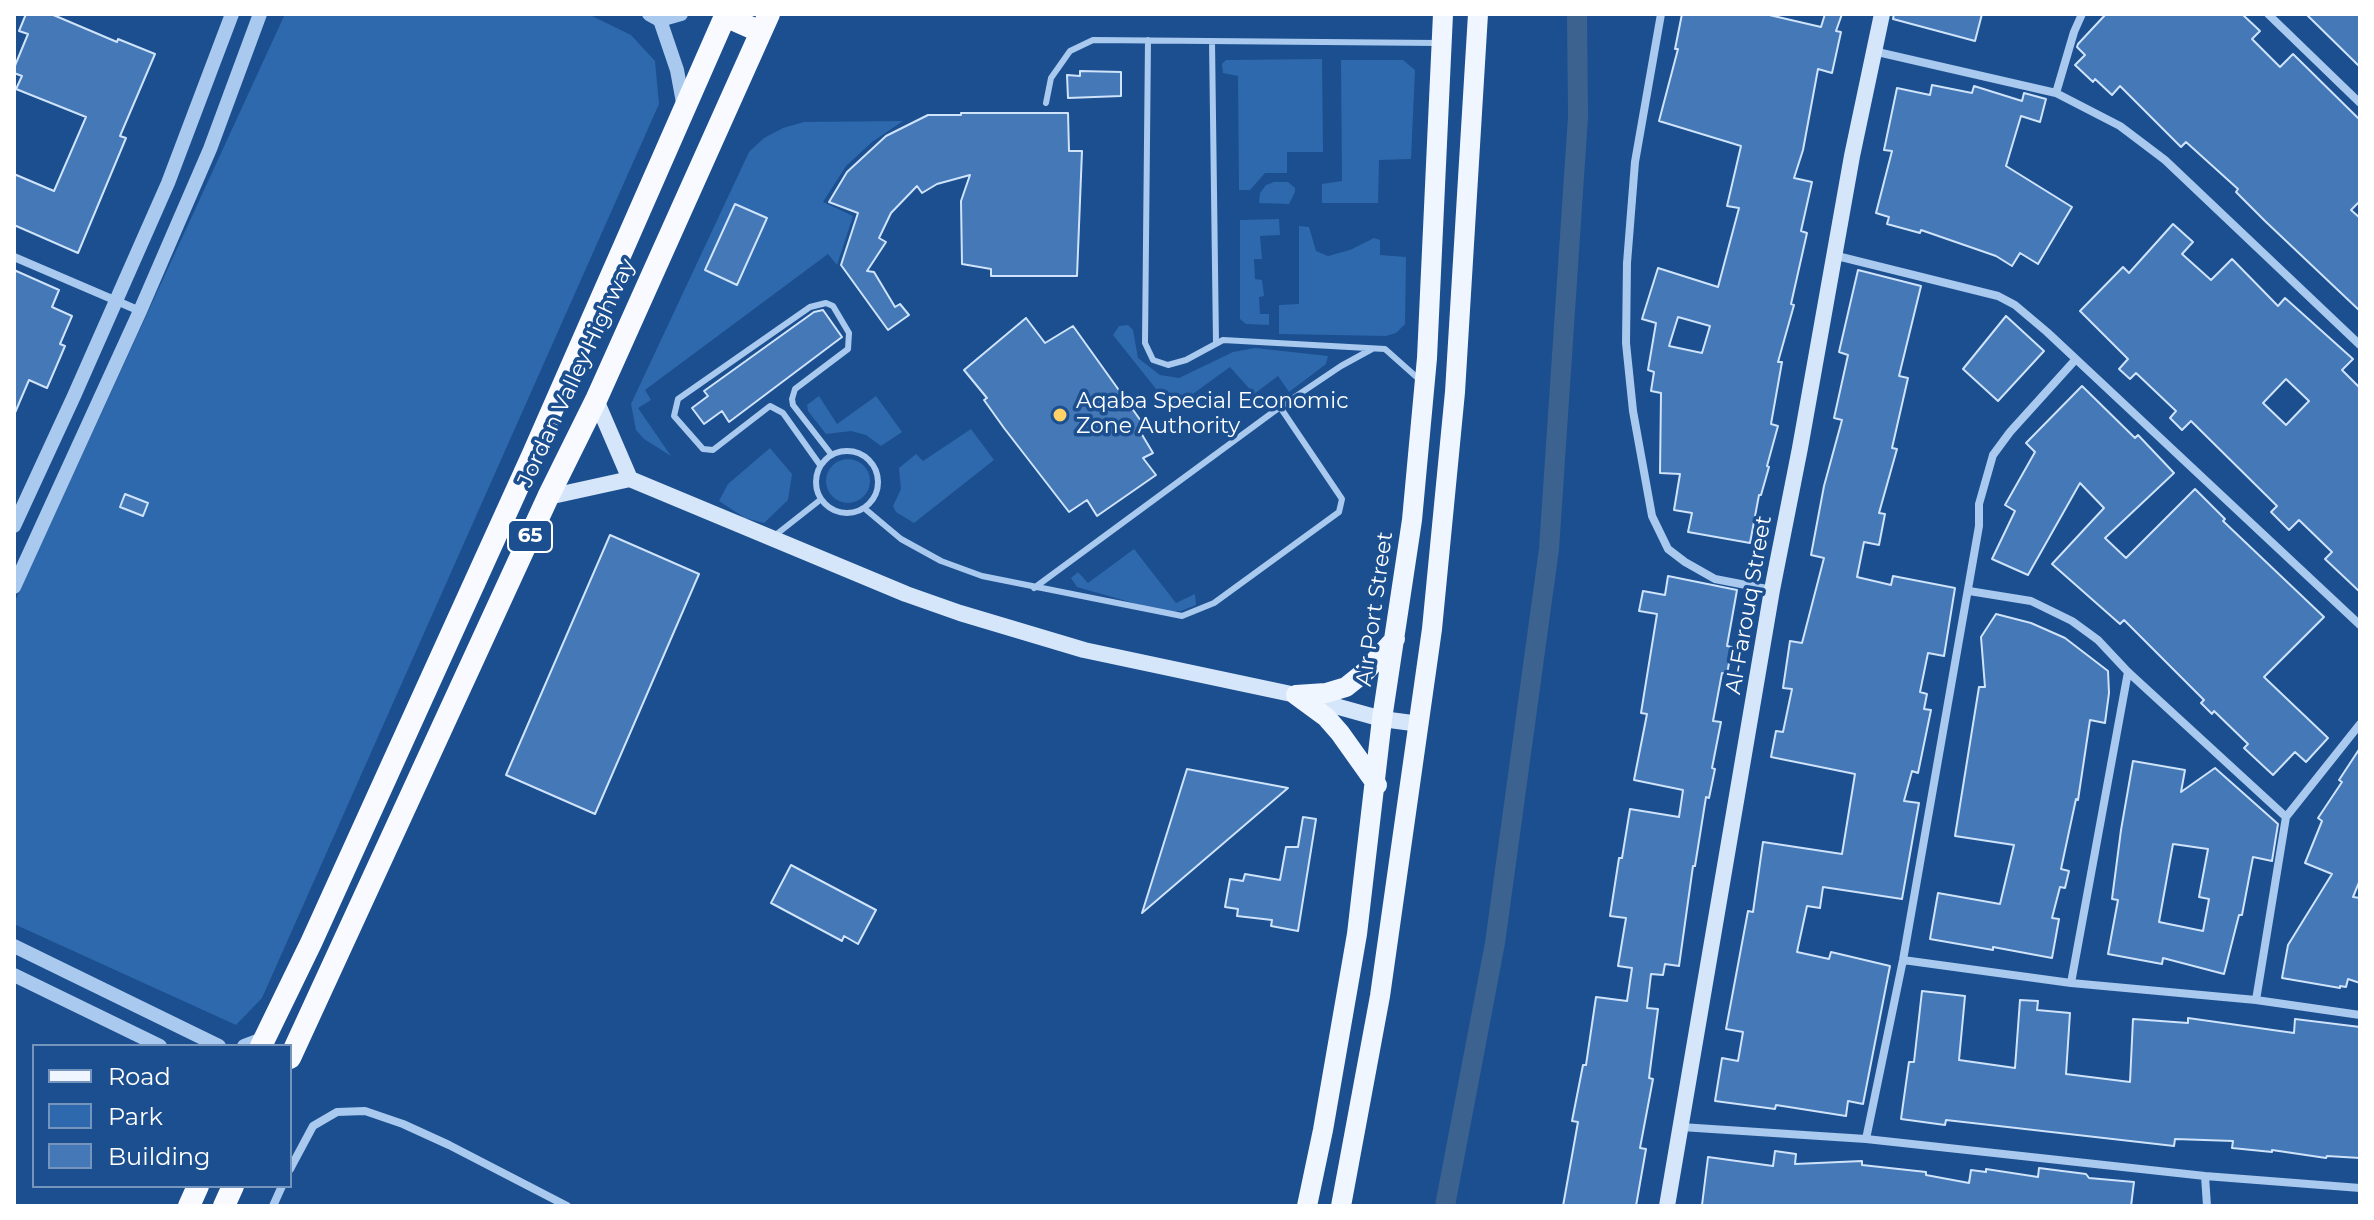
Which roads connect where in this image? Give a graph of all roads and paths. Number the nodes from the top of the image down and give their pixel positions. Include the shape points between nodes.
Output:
1 (232, 14) edge
2 (260, 14) edge
3 (681, 14) edge
4 (1443, 14) edge
5 (1478, 14) edge
6 (1661, 14) edge
7 (1882, 14) edge
8 (2082, 14) edge
9 (2268, 14) edge
10 (725, 15) edge
11 (655, 17) edge
12 (765, 23) edge
13 (1148, 40) junction
14 (1212, 41) junction
15 (1442, 43) junction
16 (1873, 51) junction
17 (2056, 93) junction
18 (1046, 103) dead end
19 (2360, 103) edge
20 (685, 109) junction
21 (1833, 255) junction
22 (14, 257) edge
23 (116, 300) junction
24 (140, 311) junction
25 (1216, 343) junction
26 (2360, 345) edge
27 (1372, 349) junction
28 (2076, 359) junction
29 (1425, 385) junction
30 (596, 400) junction
31 (1280, 407) junction
32 (831, 454) junction
33 (820, 465) junction
34 (630, 479) junction
35 (548, 497) junction
36 (820, 500) junction
37 (864, 508) junction
38 (14, 526) edge
39 (773, 537) junction
40 (14, 587) edge
41 (1034, 588) junction
42 (1772, 590) junction
43 (1969, 591) junction
44 (2360, 625) edge
45 (1395, 639) junction
46 (2128, 672) junction
47 (1296, 695) junction
48 (1382, 719) junction
49 (1420, 724) junction
50 (2360, 724) edge
51 (1377, 785) junction
52 (2286, 817) junction
53 (311, 943) junction
54 (14, 946) edge
55 (336, 954) junction
56 (1903, 960) junction
57 (14, 975) edge
58 (2071, 983) junction
59 (2256, 1000) junction
60 (2360, 1015) edge
61 (256, 1043) edge
62 (156, 1044) edge
63 (215, 1044) edge
64 (292, 1053) edge
65 (1681, 1127) junction
66 (1866, 1139) junction
67 (292, 1165) edge
68 (2205, 1176) junction
69 (2360, 1188) edge
70 (1305, 1203) edge
71 (567, 1206) edge
72 (1341, 1206) edge
73 (1667, 1206) edge
74 (2207, 1206) edge

1 - 23 street via 168,183
2 - 24 street via 210,149
3 - 11 street
4 - 15 main road, Air Port Street
5 - 49 main road via 1455,392
6 - 42 street via 1635,162 1627,263 1633,411 1652,516 1668,549 1685,562 1715,579
7 - 16 main road, Al-Farouq Street
8 - 17 street
9 - 19 street
10 - 12 highway
10 - 20 highway, Jordan Valley Highway / 65
11 - 20 street via 677,70
12 - 30 highway, Jordan Valley Highway / 65
13 - 14 lane
13 - 18 lane via 1093,40 1070,51 1051,78
13 - 25 lane via 1145,343 1153,360 1168,365
14 - 15 lane
14 - 25 lane
15 - 29 main road, Air Port Street
16 - 17 street
16 - 21 main road, Al-Farouq Street
17 - 26 street via 2120,126 2165,160
20 - 53 highway, Jordan Valley Highway / 65
21 - 28 street via 1998,296
21 - 42 main road, Al-Farouq Street
22 - 23 street
23 - 24 street
23 - 38 street
24 - 40 street
25 - 27 lane
27 - 29 lane via 1385,349
27 - 31 lane
28 - 43 street via 1993,455 1979,504
28 - 44 street
29 - 45 main road, Air Port Street
30 - 34 main road
30 - 35 highway, Jordan Valley Highway / 65
31 - 41 lane
31 - 41 lane via 1342,499 1339,512 1323,525 1214,603 1182,616
32 - 33 lane
32 - 33 lane via 792,399 795,389 848,349 849,333 826,303 810,307 678,399 674,416 703,449 713,450 770,406 783,413
32 - 37 lane via 852,451 876,469 877,490
33 - 36 lane via 815,479
34 - 35 main road
34 - 39 main road
35 - 55 highway, Jordan Valley Highway / 65
36 - 37 lane via 847,514
36 - 39 lane
37 - 41 lane via 901,539 941,561
39 - 47 main road via 960,613 1084,650
42 - 65 main road, Al-Farouq Street
43 - 46 street via 2031,601 2072,621
43 - 56 street
45 - 47 main road via 1346,687
45 - 48 main road, Air Port Street
46 - 52 street
46 - 58 street
47 - 48 main road
47 - 51 main road via 1326,717
48 - 49 main road
48 - 51 main road, Air Port Street
49 - 72 main road via 1380,996
50 - 52 street
51 - 70 main road, Air Port Street via 1340,1034
52 - 59 street
53 - 55 highway
53 - 61 highway, Jordan Valley Highway / 65
54 - 63 street
55 - 64 highway, Jordan Valley Highway / 65
56 - 58 street
56 - 66 street
57 - 62 street
58 - 59 street
59 - 60 street
65 - 66 street
65 - 73 main road, Al-Farouq Street
66 - 68 street
67 - 71 street via 313,1126 337,1112 365,1111 449,1145
68 - 69 street
68 - 74 street

